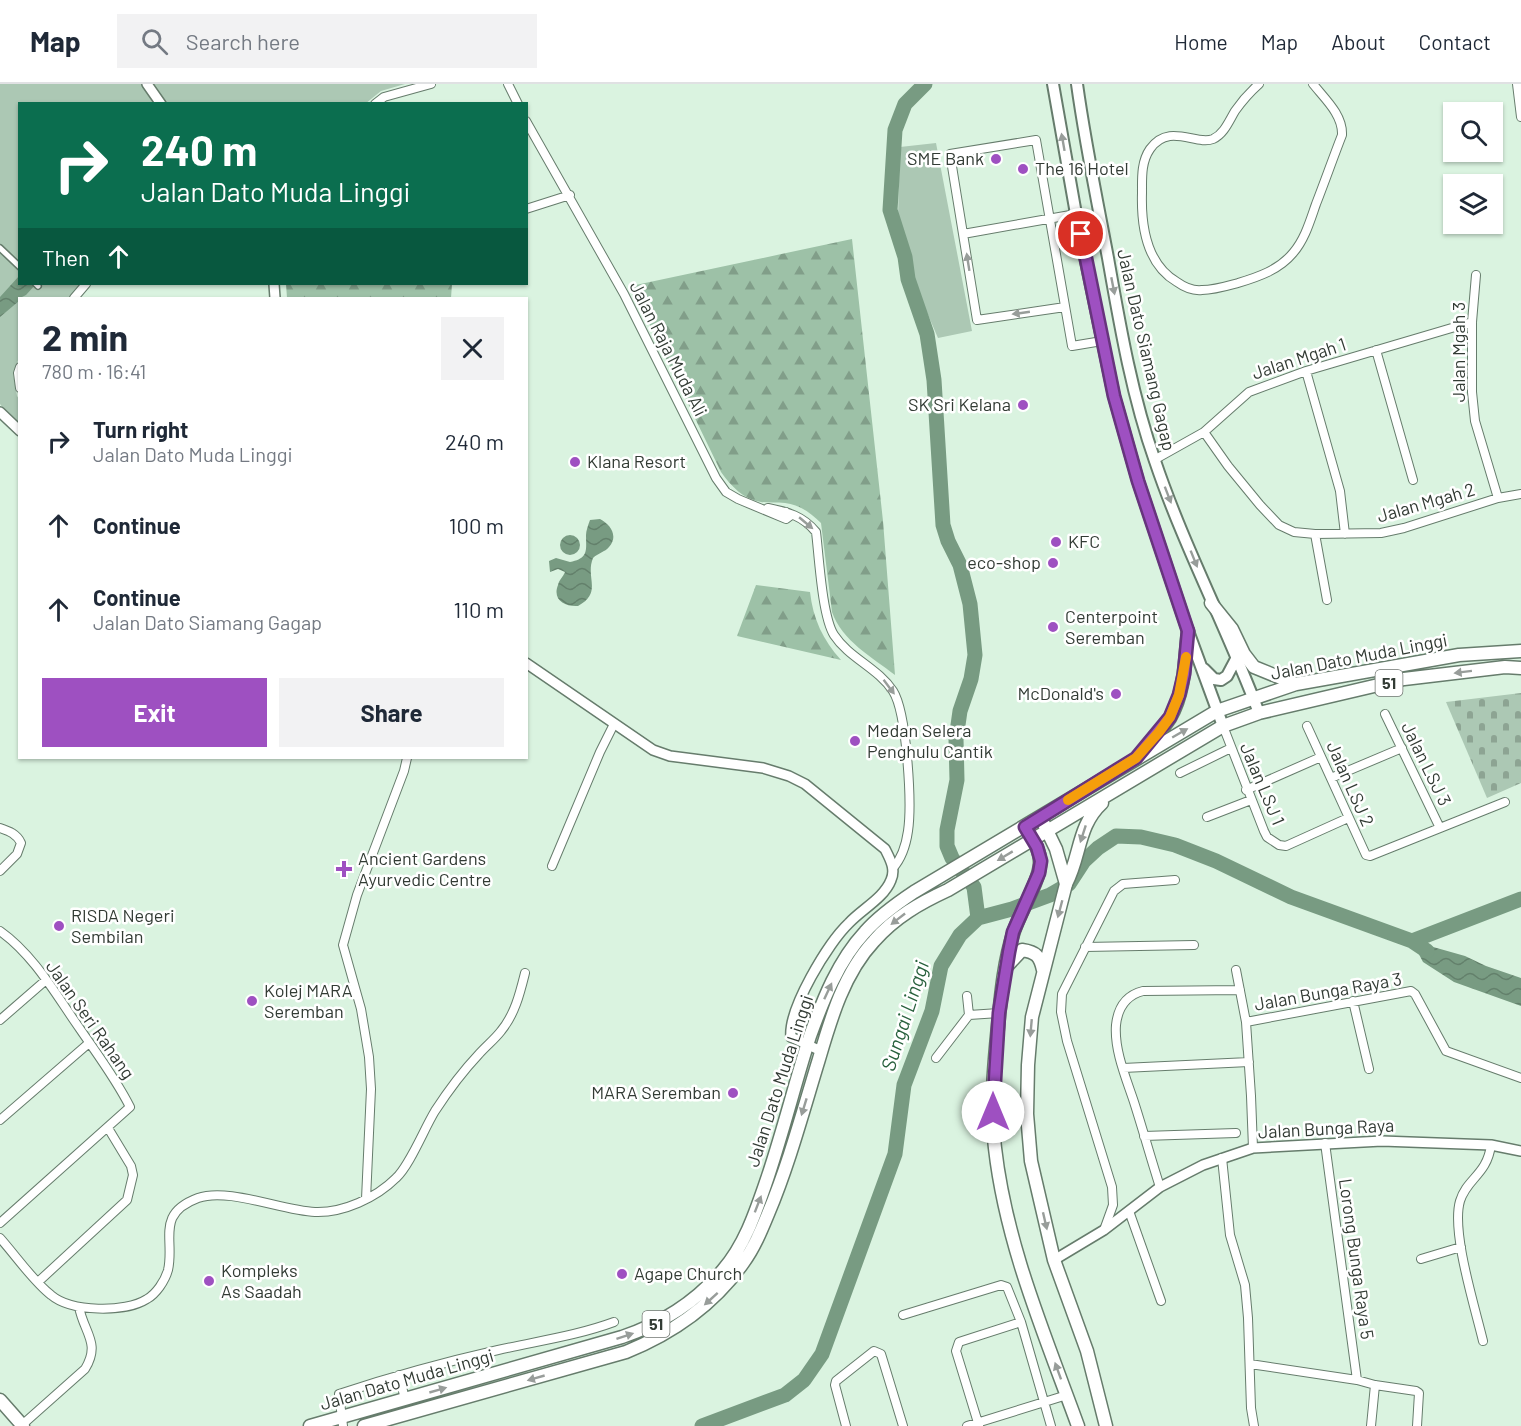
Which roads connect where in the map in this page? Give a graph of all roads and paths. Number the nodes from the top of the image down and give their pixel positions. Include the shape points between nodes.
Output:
1 (147, 84) edge
2 (431, 84) edge
3 (508, 84) edge
4 (1053, 84) edge
5 (1077, 84) edge
6 (1259, 84) edge
7 (1313, 84) edge
8 (1517, 85) edge
9 (160, 102) edge
10 (377, 102) edge
11 (517, 102) edge
12 (1521, 117) edge
13 (528, 123) edge
14 (570, 195) junction
15 (528, 208) edge
16 (1076, 214) junction
17 (1050, 219) junction
18 (963, 234) junction
19 (0, 248) edge
20 (18, 265) edge
21 (1476, 275) dead end
22 (85, 285) edge
23 (75, 297) edge
24 (1065, 307) junction
25 (1472, 322) junction
26 (1102, 341) junction
27 (1376, 350) junction
28 (1306, 371) junction
29 (0, 412) edge
30 (18, 429) edge
31 (1204, 432) junction
32 (1154, 460) junction
33 (1413, 480) dead end
34 (1521, 494) edge
35 (1498, 498) junction
36 (1315, 534) junction
37 (1346, 534) junction
38 (1327, 600) dead end
39 (1211, 603) junction
40 (1188, 631) junction
41 (1520, 650) edge
42 (1236, 659) junction
43 (528, 664) edge
44 (1200, 665) junction
45 (1521, 668) edge
46 (1296, 684) junction
47 (1253, 698) junction
48 (1217, 711) junction
49 (1259, 713) junction
50 (1385, 714) dead end
51 (614, 724) junction
52 (1223, 726) junction
53 (1307, 726) dead end
54 (1230, 748) junction
55 (1402, 748) junction
56 (1321, 757) junction
57 (1136, 758) junction
58 (407, 759) edge
59 (1180, 773) dead end
60 (1331, 778) junction
61 (1246, 790) junction
62 (1113, 792) junction
63 (1251, 800) junction
64 (1505, 802) dead end
65 (1041, 818) junction
66 (1207, 818) dead end
67 (1348, 818) junction
68 (1025, 827) junction
69 (0, 828) edge
70 (1440, 828) junction
71 (1048, 830) junction
72 (1033, 839) junction
73 (552, 866) dead end
74 (893, 868) junction
75 (0, 871) edge
76 (1176, 880) dead end
77 (1066, 884) junction
78 (0, 931) edge
79 (1194, 945) dead end
80 (1085, 947) junction
81 (1006, 967) junction
82 (1043, 970) junction
83 (1236, 970) dead end
84 (525, 973) dead end
85 (46, 980) junction
86 (1240, 990) junction
87 (967, 996) dead end
88 (1353, 1001) junction
89 (999, 1013) junction
90 (969, 1015) junction
91 (0, 1020) edge
92 (1246, 1022) junction
93 (89, 1043) junction
94 (807, 1046) junction
95 (821, 1051) junction
96 (936, 1058) dead end
97 (1249, 1062) junction
98 (1123, 1068) junction
99 (1369, 1069) dead end
100 (1521, 1078) edge
101 (0, 1120) edge
102 (108, 1128) junction
103 (1236, 1133) dead end
104 (1144, 1136) junction
105 (1325, 1143) junction
106 (1491, 1145) junction
107 (1253, 1148) junction
108 (1521, 1150) edge
109 (1222, 1158) junction
110 (1160, 1187) junction
111 (366, 1199) junction
112 (1129, 1211) junction
113 (0, 1222) edge
114 (1104, 1230) junction
115 (0, 1238) edge
116 (1461, 1247) junction
117 (1421, 1259) dead end
118 (1054, 1260) junction
119 (38, 1282) junction
120 (1161, 1301) dead end
121 (79, 1307) junction
122 (903, 1315) dead end
123 (614, 1322) dead end
124 (1021, 1322) junction
125 (1483, 1341) dead end
126 (1250, 1364) junction
127 (399, 1375) junction
128 (1357, 1380) junction
129 (1375, 1385) junction
130 (1067, 1395) junction
131 (405, 1399) junction
132 (0, 1400) edge
133 (1046, 1402) junction
134 (342, 1422) edge
135 (978, 1424) edge
136 (23, 1426) edge
137 (310, 1426) edge
138 (364, 1426) edge
139 (846, 1426) edge
140 (903, 1426) edge
141 (967, 1426) edge
142 (1052, 1426) edge
143 (1078, 1426) edge
144 (1106, 1426) edge
145 (1254, 1426) edge
146 (1371, 1426) edge
147 (1417, 1426) edge

1 - 9 street
2 - 10 street via 384,96
3 - 11 street
16 -> 4 main road
5 -> 32 main road, Jalan Dato Siamang Gagap via 1120,326
6 - 7 street via 1219,136 1210,141 1175,135 1162,139 1145,156 1142,202 1150,250 1171,279 1186,288 1202,291 1256,278 1276,268 1304,238 1342,135 1340,118
8 - 12 street
13 - 14 street, Jalan Raja Muda Ali
14 - 15 street
14 -> 74 street, Jalan Raja Muda Ali via 716,478 726,492 752,505 786,519 790,516 786,512 796,514 809,523 816,532 826,613 833,634 894,692 901,708 910,810 901,858
16 - 17 street
16 - 26 main road
17 - 18 street
17 - 18 street via 1036,140 950,154
17 - 24 street
24 -> 18 street via 977,320
19 - 20 street
21 - 25 street, Jalan Mgah 3
22 - 23 street
24 - 26 street via 1072,346
25 - 27 street, Jalan Mgah 1
25 - 35 street, Jalan Mgah 3 via 1475,421
26 - 40 main road via 1135,470
27 - 28 street, Jalan Mgah 1
27 - 33 street
28 - 31 street, Jalan Mgah 1 via 1249,392
28 - 37 street via 1342,496
29 - 30 street
31 - 32 street, Jalan Mgah 1
31 - 36 street, Jalan Mgah 2 via 1279,525 1294,532
32 -> 39 main road, Jalan Dato Siamang Gagap
34 - 35 street, Jalan Mgah 2
35 - 37 street, Jalan Mgah 2 via 1381,534
36 - 37 street, Jalan Mgah 2
36 - 38 street
39 - 42 main road, Jalan Dato Siamang Gagap
39 - 46 main road via 1254,667
40 - 44 main road
40 - 57 main road via 1184,674 1170,717
41 - 46 main road, Jalan Dato Muda Linggi / 51 via 1448,657
42 - 44 main road via 1221,680 1214,679
42 - 47 main road, Jalan Dato Siamang Gagap
43 - 51 street
44 - 48 main road
45 -> 49 main road, Jalan Dato Muda Linggi / 51 via 1404,679
46 - 47 main road, Jalan Dato Muda Linggi / 51
47 - 48 main road, Jalan Dato Muda Linggi / 51
47 - 49 main road, Jalan Dato Siamang Gagap
48 - 52 main road
57 -> 48 main road, Jalan Dato Muda Linggi / 51
49 - 52 main road, Jalan Dato Muda Linggi / 51
50 - 55 street, Jalan LSJ 3
51 - 73 street
51 - 74 street via 653,750 670,756 763,768 805,784 875,839 885,849
52 - 54 street, Jalan LSJ 1
52 - 62 main road, Jalan Dato Muda Linggi / 51
53 - 56 street, Jalan LSJ 2
54 - 59 street
54 - 61 street, Jalan LSJ 1
55 - 60 street
55 - 70 street, Jalan LSJ 3
56 - 60 street, Jalan LSJ 2
56 - 61 street
57 - 65 main road, Jalan Dato Muda Linggi / 51
58 - 111 street via 343,945 361,1009 369,1057
60 - 67 street, Jalan LSJ 2
61 - 63 street, Jalan LSJ 1
62 - 71 main road, Jalan Dato Muda Linggi / 51
62 -> 77 main road via 1095,808 1082,831
63 - 66 street
63 - 67 street, Jalan LSJ 1 via 1267,837 1279,845 1286,846
64 - 70 street
65 - 68 main road, Jalan Dato Muda Linggi / 51
65 - 71 main road
67 - 70 street, Jalan LSJ 2 via 1366,855 1375,856
68 - 72 main road
94 -> 68 main road, Jalan Dato Muda Linggi / 51 via 834,978 864,933 895,905
69 - 75 street via 18,837 21,843 17,854
71 - 72 main road, Jalan Dato Muda Linggi / 51
71 - 77 main road
72 - 81 main road via 1041,861 1039,873 1013,932
72 -> 95 main road, Jalan Dato Muda Linggi / 51 via 920,903 872,942 840,996
74 - 94 street via 891,882 882,894 838,933 819,962 791,1026 791,1037
76 - 80 street via 1123,884 1114,891
77 -> 82 main road
78 - 85 street, Jalan Seri Rahang
79 - 80 street
80 - 114 street via 1062,994 1061,1012 1112,1187 1113,1205
81 - 82 main road via 1022,950 1036,954
81 - 89 main road
82 -> 118 main road via 1032,1017 1027,1114 1031,1161
83 - 86 street
84 - 111 street via 516,1006 502,1031 448,1093 398,1177
85 - 91 street
85 - 93 street, Jalan Seri Rahang
86 - 92 street
86 - 98 street via 1132,994 1121,1007 1116,1027
87 - 90 street
88 - 92 street, Jalan Bunga Raya 3
88 - 99 street
88 - 100 street, Jalan Bunga Raya 3 via 1411,991 1446,1051
89 - 90 street
130 -> 89 main road via 1003,1205 993,1115
90 - 96 street
92 - 97 street
93 - 101 street
93 - 102 street, Jalan Seri Rahang via 130,1107
94 - 95 street
131 -> 94 main road, Jalan Dato Muda Linggi / 51 via 645,1329 666,1319 705,1288 736,1253 747,1232 771,1169
95 -> 138 main road, Jalan Dato Muda Linggi / 51 via 784,1173 758,1237 731,1280 694,1314 651,1342 626,1352
97 - 98 street
97 - 107 street
98 - 104 street
102 - 113 street
102 - 119 street via 131,1166 133,1175 127,1200
103 - 104 street
104 - 110 street
105 - 106 street, Jalan Bunga Raya
105 - 107 street, Jalan Bunga Raya
105 - 128 street, Lorong Bunga Raya 5
106 - 108 street, Jalan Bunga Raya
106 - 116 street via 1485,1167 1461,1198 1457,1217
107 - 109 street, Jalan Bunga Raya
109 - 110 street, Jalan Bunga Raya
109 - 126 street via 1230,1235 1245,1285
110 - 112 street, Jalan Bunga Raya
111 - 121 street via 344,1209 315,1212 220,1196 200,1197 175,1214 169,1228 168,1270 149,1298 129,1306
112 - 114 street, Jalan Bunga Raya
112 - 120 street
114 - 118 street, Jalan Bunga Raya
115 - 119 street
116 - 117 street
116 - 125 street
118 - 144 main road via 1087,1351
119 - 121 street via 51,1296
121 - 136 street via 91,1338 91,1360
122 - 124 street via 1001,1285 1007,1287
123 - 127 street
124 - 133 street
124 - 135 street via 959,1342 956,1351
126 - 128 street
126 - 145 street
127 - 131 street
127 - 134 street via 339,1394
128 - 129 street
129 - 146 street
129 - 147 street via 1419,1393
130 - 133 street
130 - 143 main road
131 - 134 main road, Jalan Dato Muda Linggi / 51
132 - 136 main road
133 - 135 street
133 - 142 street
134 - 137 main road, Jalan Dato Muda Linggi / 51
135 - 141 street
139 - 140 street via 835,1385 839,1377 877,1351

